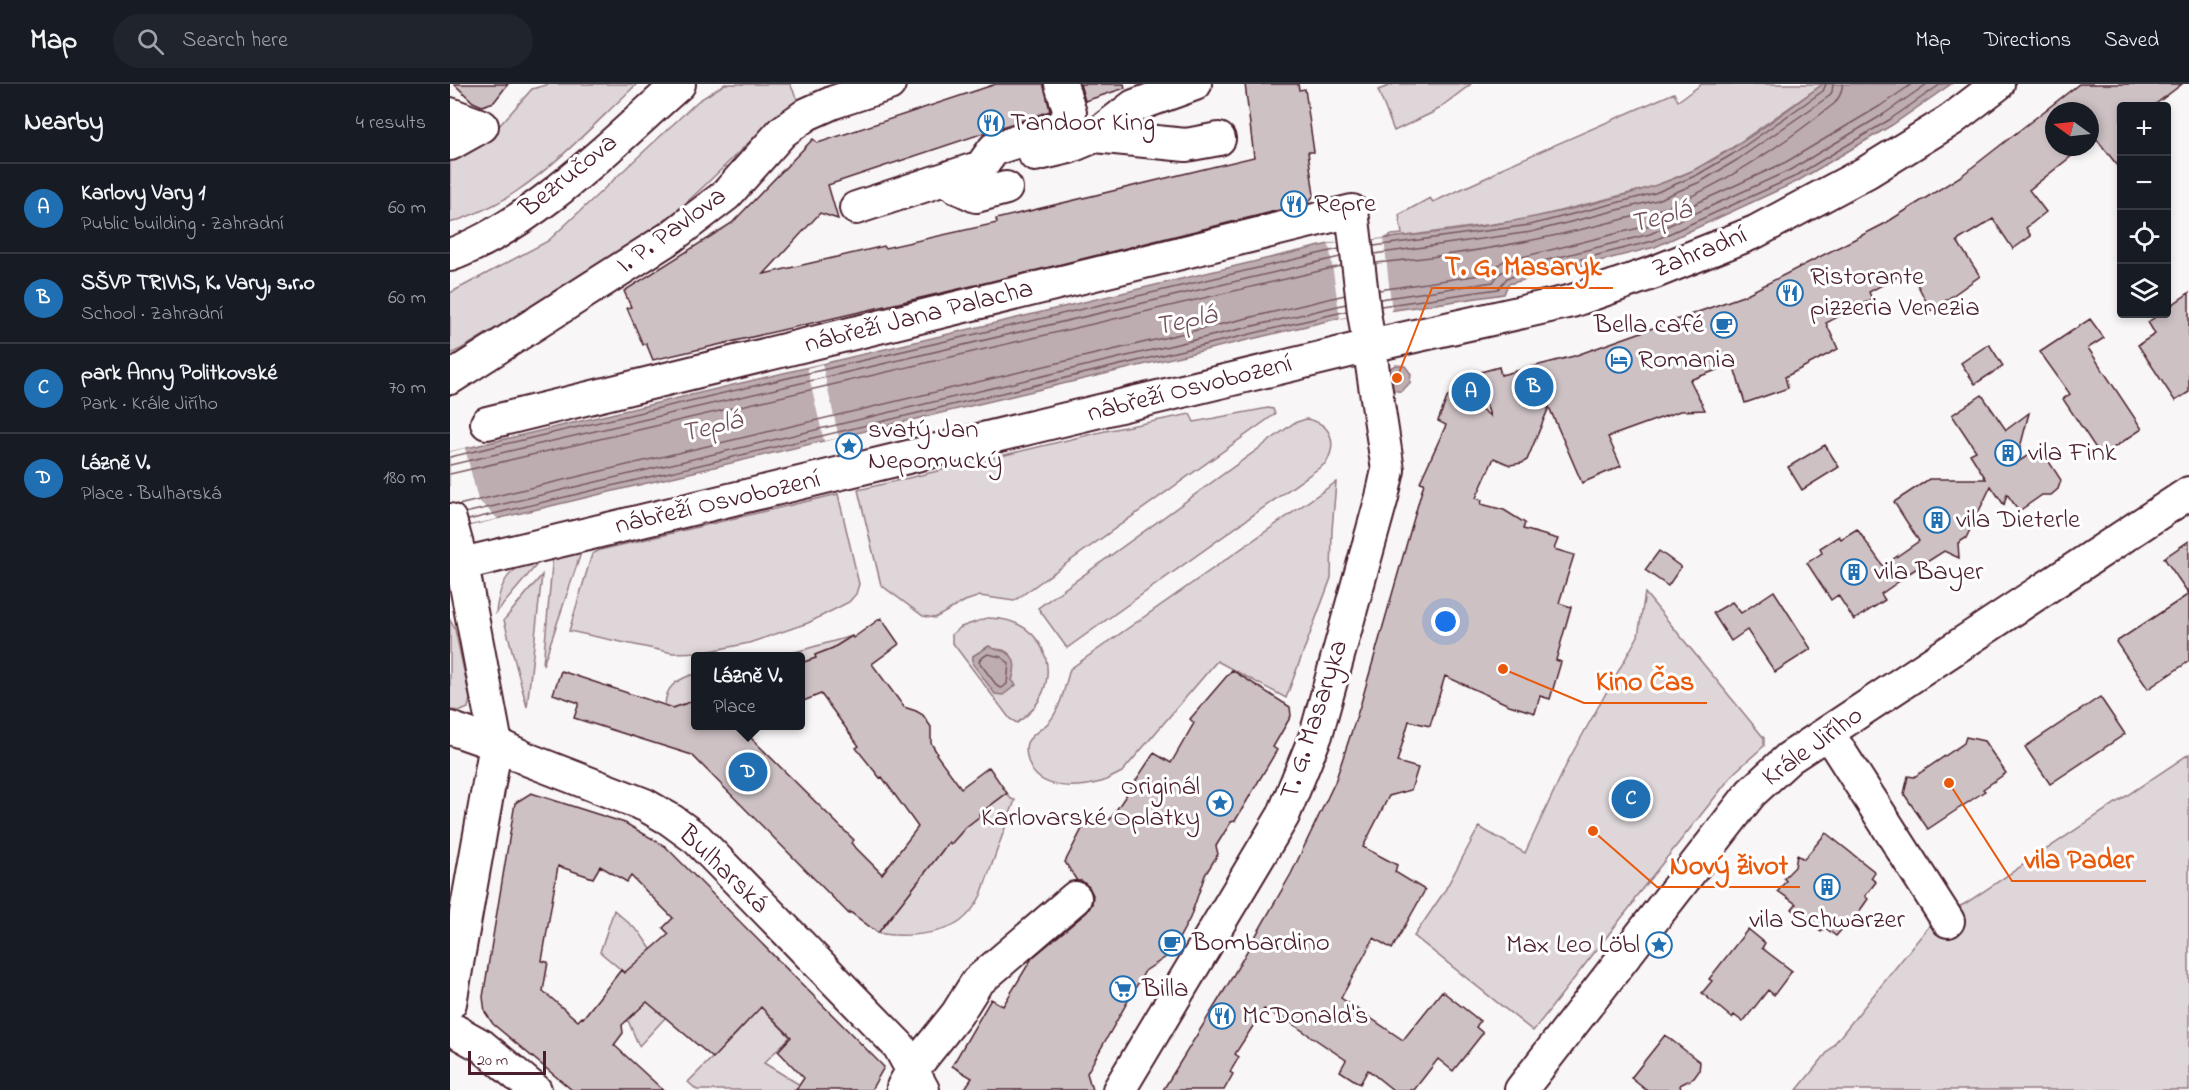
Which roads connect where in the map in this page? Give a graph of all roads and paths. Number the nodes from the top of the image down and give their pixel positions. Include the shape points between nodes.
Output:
1 (679, 84) edge
2 (889, 84) edge
3 (1060, 84) edge
4 (1195, 84) edge
5 (1998, 84) edge
6 (450, 114) edge
7 (1095, 136) junction
8 (1220, 139) dead end
9 (450, 144) edge
10 (967, 172) junction
11 (1006, 188) dead end
12 (856, 208) dead end
13 (1352, 211) joint
14 (450, 255) edge
15 (1370, 346) junction
16 (450, 378) edge
17 (487, 423) dead end
18 (2189, 493) edge
19 (451, 525) edge
20 (456, 565) edge
21 (450, 728) edge
22 (1828, 733) junction
23 (496, 744) junction
24 (1075, 898) dead end
25 (1948, 921) dead end
26 (450, 1003) edge
27 (450, 1028) edge
28 (912, 1083) edge
29 (535, 1090) edge
30 (1119, 1090) edge
31 (1521, 1090) edge

1 - 14 street, Bezručova via 544,202
2 - 16 street, I. P. Pavlova via 807,114 782,132 726,195 671,237
3 - 10 street via 1070,113 1062,127 994,149
4 - 7 street via 1134,106
5 - 15 street, Zahradní via 1951,120 1867,172 1755,232 1572,301
6 - 9 street via 482,126
7 - 8 street via 1186,145
7 - 10 street via 1069,147
10 - 11 street via 957,187 976,196
10 - 12 street
13 - 15 street, T. G. Masaryka
13 - 17 street, nábřeží Jana Palacha
15 - 20 street, nábřeží Osvobození
15 - 30 street, T. G. Masaryka via 1388,470 1316,735 1283,816
18 - 22 street, Krále Jiřího
19 - 20 street
20 - 23 street
21 - 23 street, Bulharská
22 - 25 street
22 - 31 street, Krále Jiřího via 1789,758 1751,792
23 - 26 street
23 - 28 street, Bulharská via 645,805 697,839 899,1046
24 - 28 street via 977,982
27 - 29 street via 482,1046

